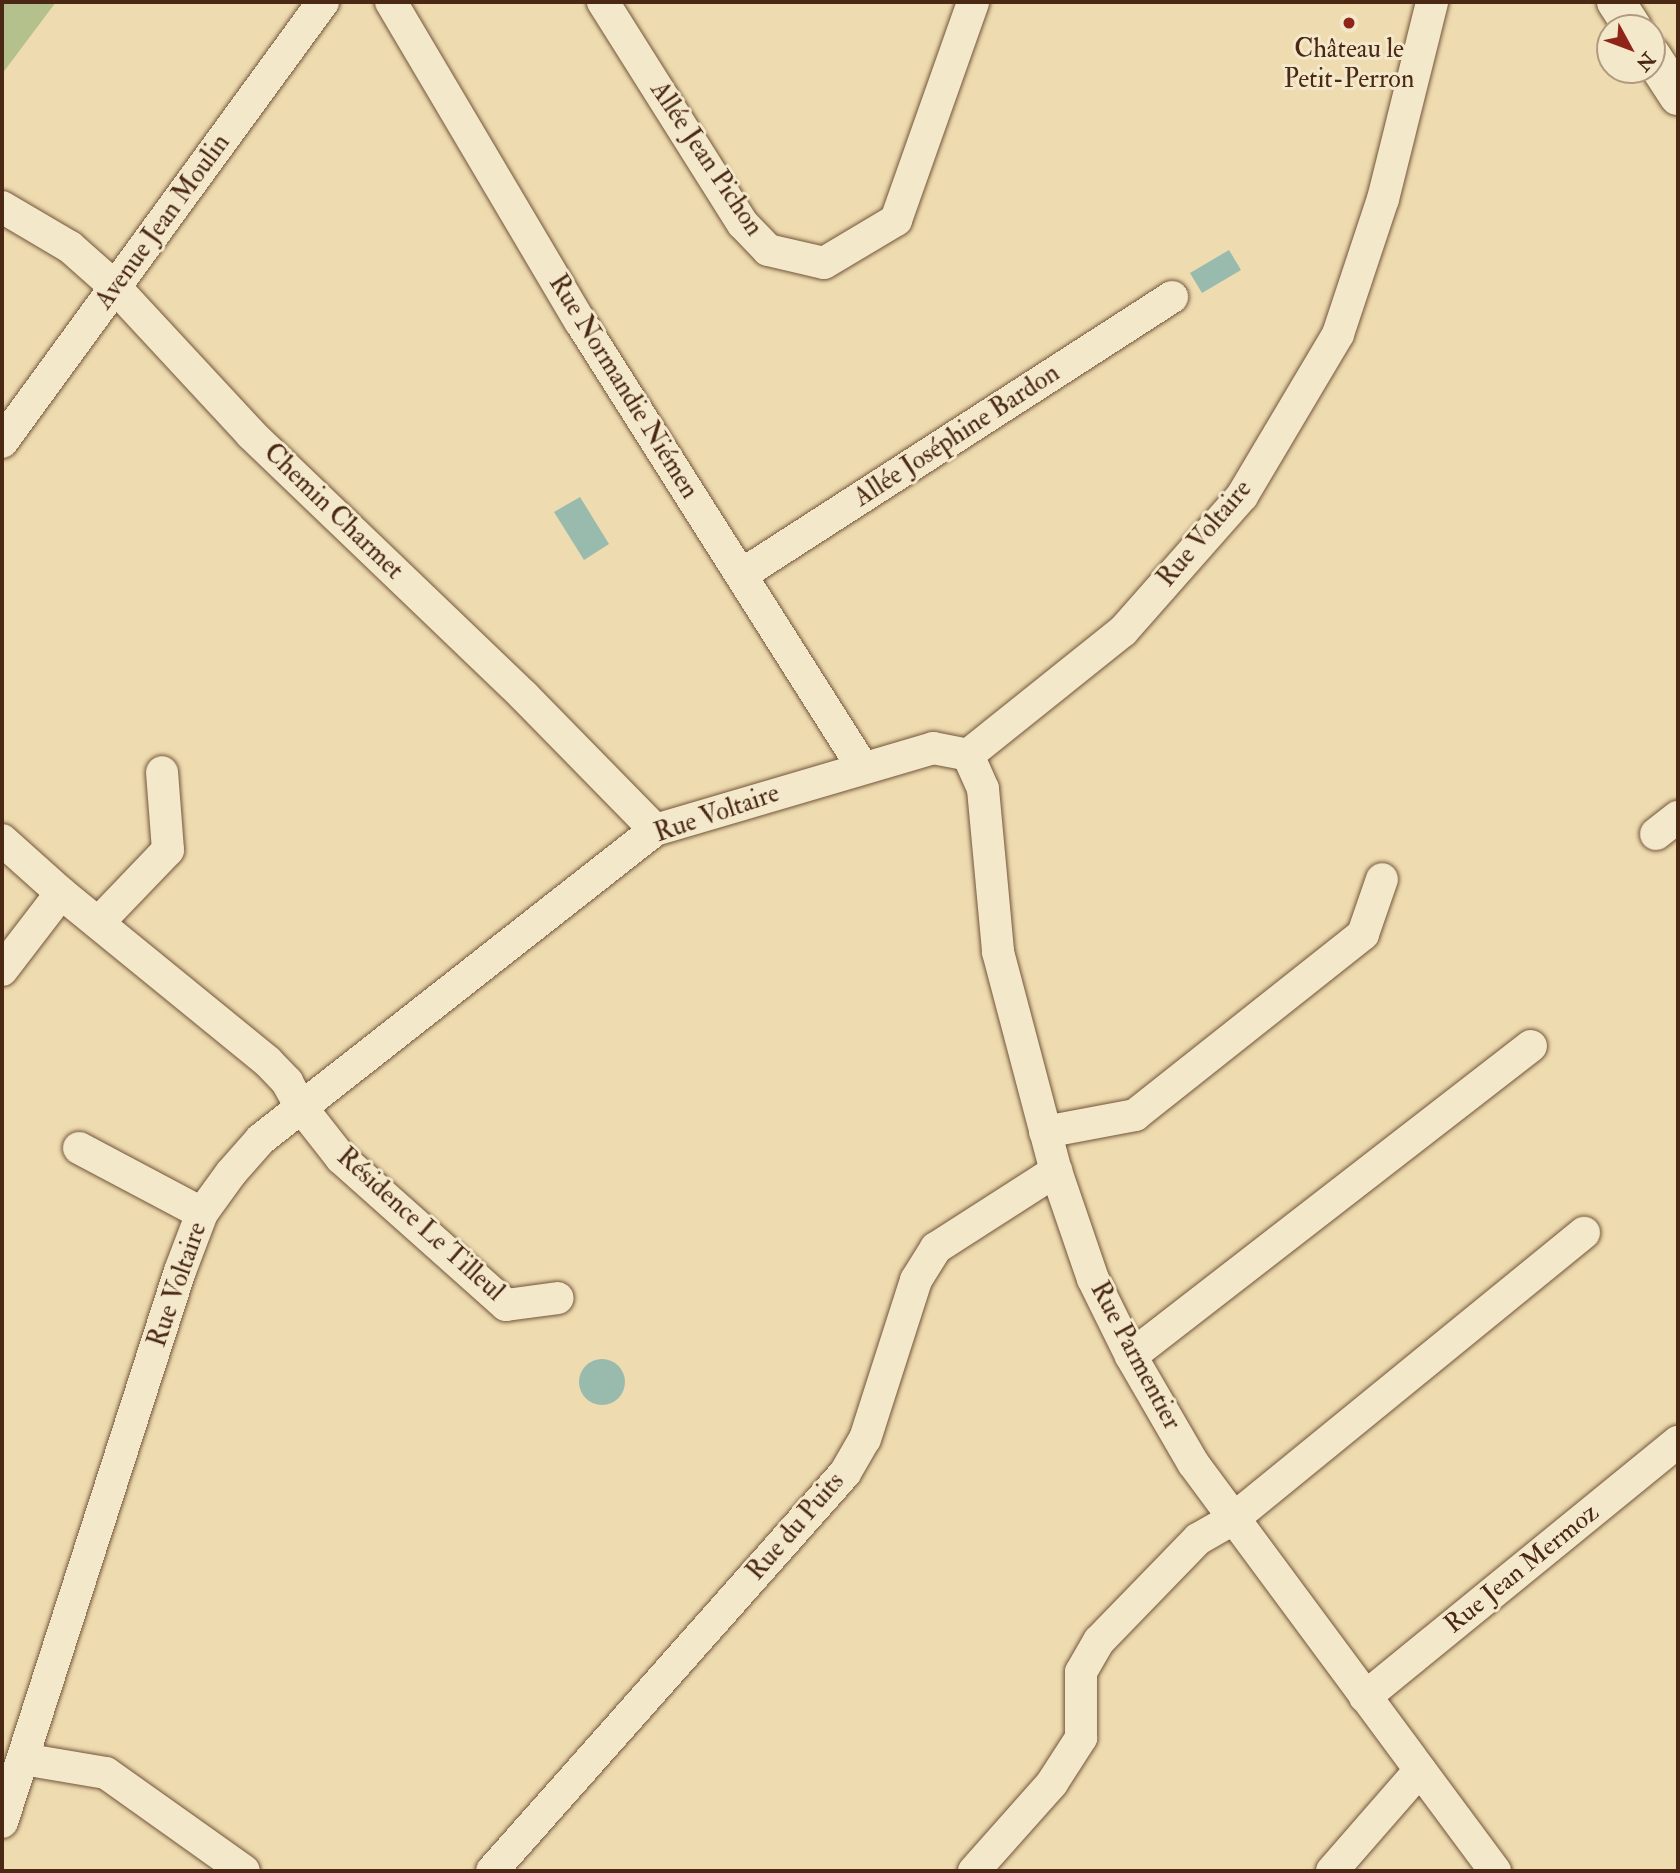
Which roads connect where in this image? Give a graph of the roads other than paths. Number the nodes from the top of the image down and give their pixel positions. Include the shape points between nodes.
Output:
1 (323, 2) edge
2 (391, 2) edge
3 (603, 2) edge
4 (973, 2) edge
5 (1432, 2) edge
6 (1666, 78) edge
7 (1678, 96) edge
8 (2, 207) edge
9 (115, 288) junction
10 (1172, 297) dead end
11 (2, 442) edge
12 (741, 575) junction
13 (968, 755) junction
14 (863, 768) junction
15 (162, 772) dead end
16 (655, 830) junction
17 (2, 840) edge
18 (1382, 879) dead end
19 (61, 893) junction
20 (98, 923) junction
21 (2, 970) edge
22 (1531, 1046) dead end
23 (301, 1107) junction
24 (1045, 1132) junction
25 (79, 1148) dead end
26 (1056, 1171) junction
27 (202, 1213) junction
28 (1584, 1233) dead end
29 (558, 1298) dead end
30 (1131, 1356) junction
31 (1678, 1442) edge
32 (1233, 1520) junction
33 (1365, 1696) junction
34 (23, 1759) junction
35 (1420, 1770) junction
36 (2, 1822) edge
37 (244, 1871) edge
38 (492, 1871) edge
39 (974, 1871) edge
40 (1332, 1871) edge
41 (1495, 1871) edge

1 - 9 street, Avenue Jean Moulin
2 - 12 street, Rue Normandie Niémen via 580,321
3 - 4 street, Allée Jean Pichon via 743,224 768,250 824,263 896,220
5 - 13 street, Rue Voltaire via 1383,199 1338,334 1242,496 1123,631
6 - 7 street
8 - 9 street, Chemin Charmet via 70,247
9 - 11 street, Avenue Jean Moulin
9 - 16 street, Chemin Charmet via 251,434 524,696
10 - 12 street, Allée Joséphine Bardon
12 - 14 street, Rue Normandie Niémen
13 - 14 street, Rue Voltaire via 933,748
13 - 24 street, Rue Parmentier via 983,789 998,952
14 - 16 street, Rue Voltaire
15 - 20 street via 168,850
16 - 23 street, Rue Voltaire
17 - 19 street, Résidence Le Tilleul
18 - 24 street via 1363,934 1135,1115
19 - 20 street, Résidence Le Tilleul
19 - 21 street
20 - 23 street, Résidence Le Tilleul via 268,1062 288,1082
22 - 30 street
23 - 27 street, Rue Voltaire via 261,1139
23 - 29 street, Résidence Le Tilleul via 341,1158 506,1305
24 - 26 street, Rue Parmentier
25 - 27 street
26 - 30 street, Rue Parmentier via 1093,1279
26 - 38 street, Rue du Puits via 936,1248 916,1280 865,1439 845,1473
27 - 34 street, Rue Voltaire
28 - 32 street
30 - 32 street, Rue Parmentier via 1193,1463
31 - 33 street, Rue Jean Mermoz
32 - 33 street, Rue Parmentier
32 - 39 street via 1198,1539 1099,1641 1081,1672 1081,1738 1052,1783
33 - 35 street, Rue Parmentier
34 - 36 street, Rue Voltaire
34 - 37 street via 106,1773
35 - 40 street
35 - 41 street, Rue Parmentier

